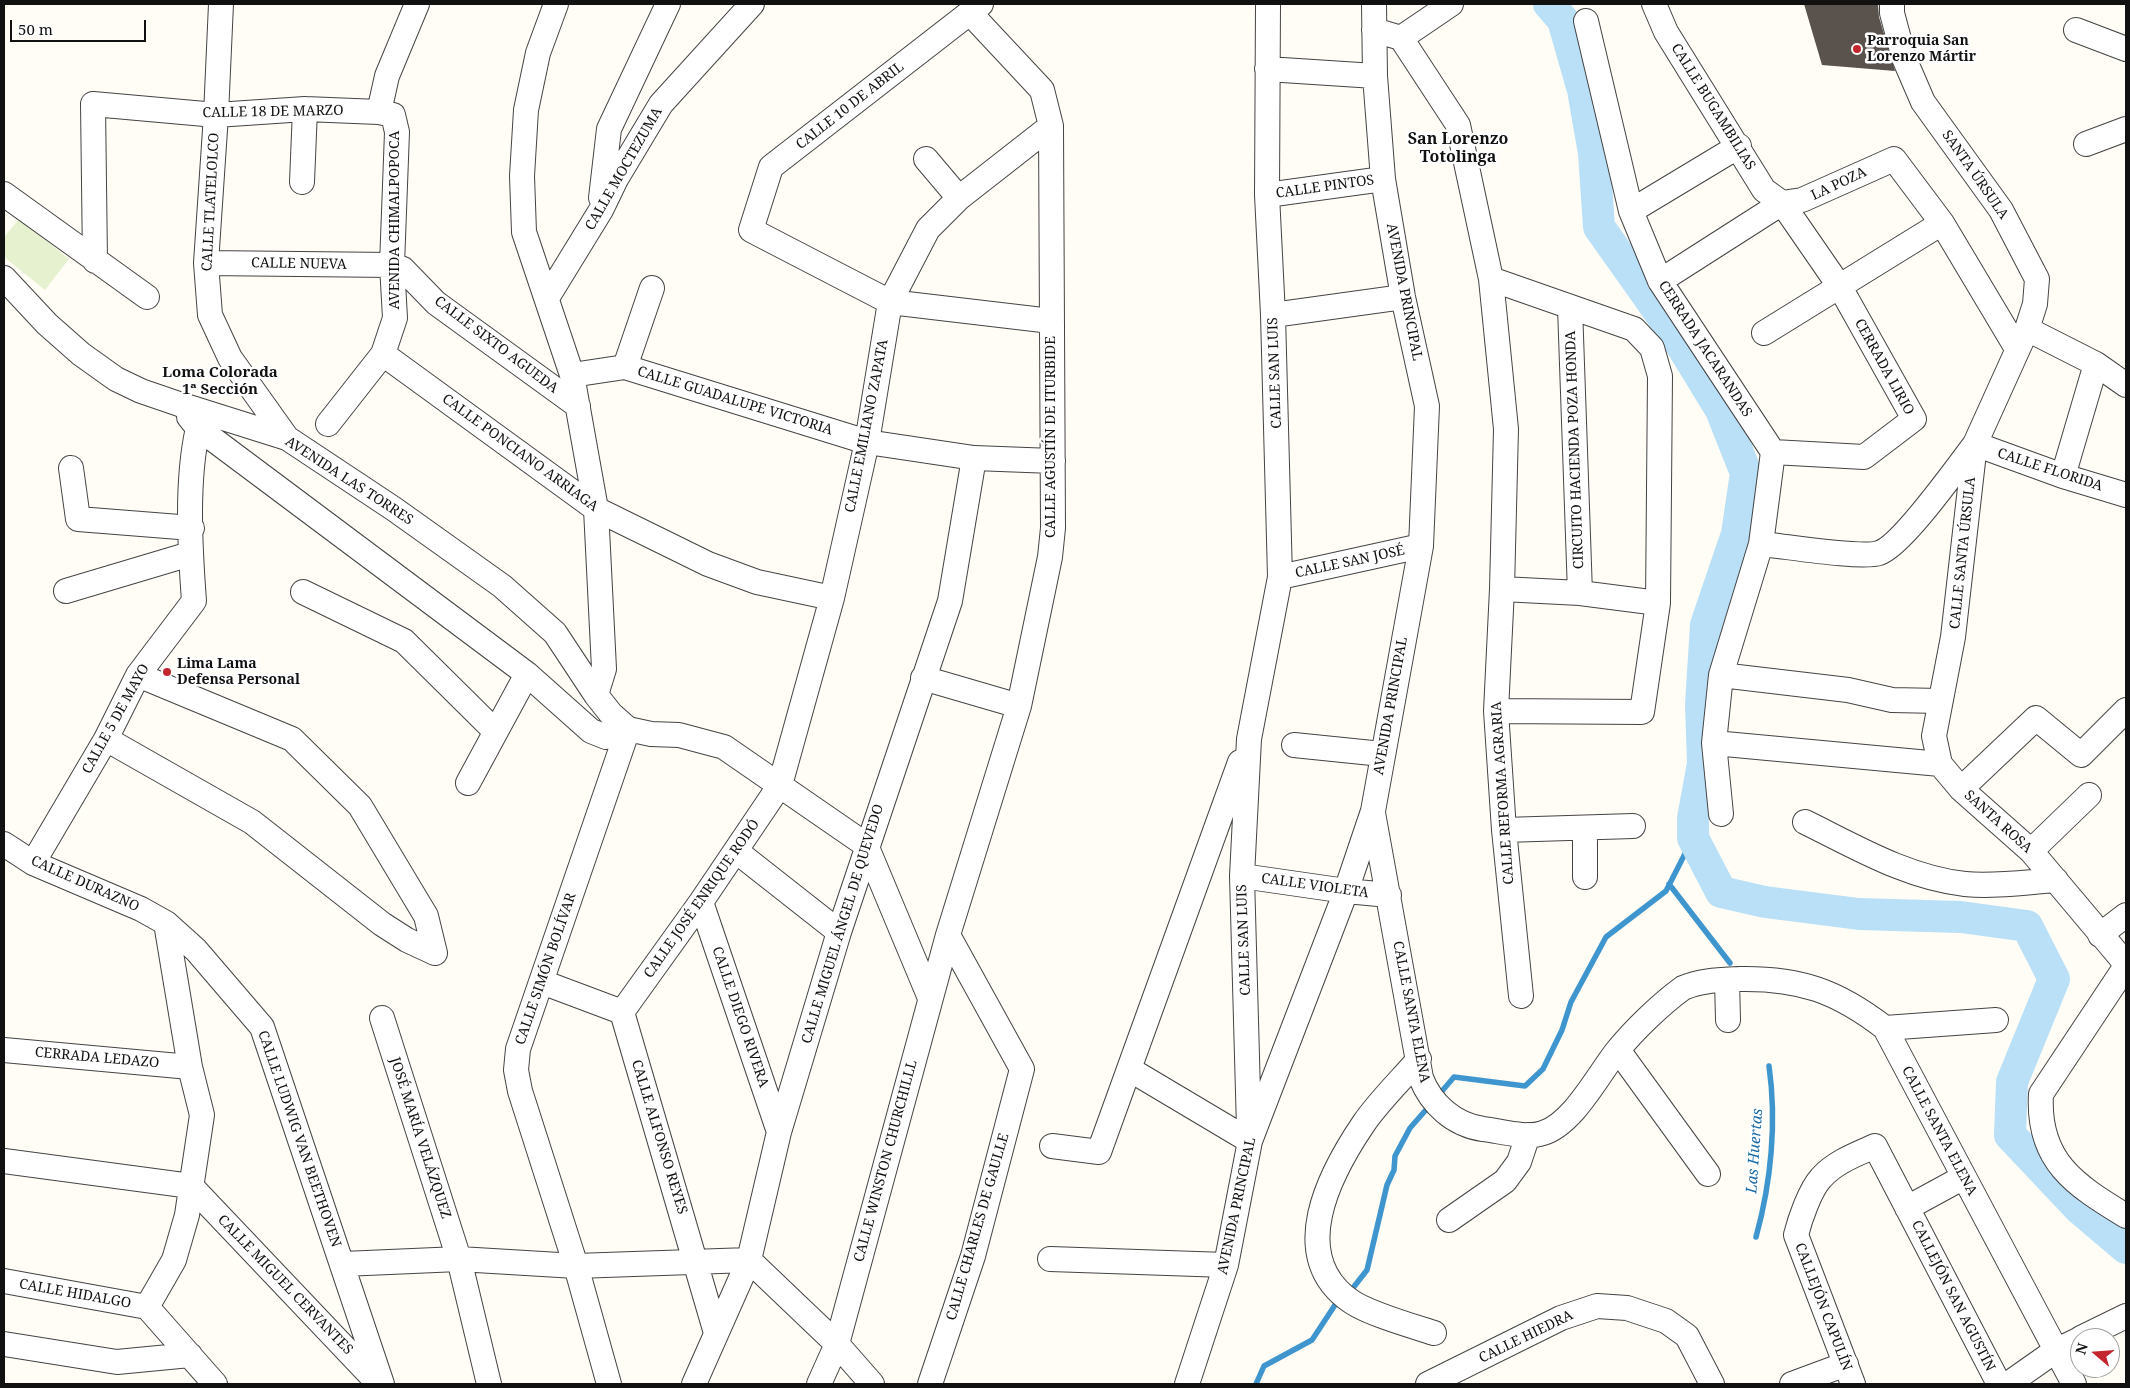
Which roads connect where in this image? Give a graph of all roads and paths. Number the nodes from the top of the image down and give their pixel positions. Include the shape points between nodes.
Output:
1 (221, 4) edge
2 (417, 4) edge
3 (556, 4) edge
4 (668, 4) edge
5 (752, 4) edge
6 (1268, 4) edge
7 (1374, 4) edge
8 (1451, 4) edge
9 (1654, 4) edge
10 (1892, 4) edge
11 (976, 8) edge
12 (1586, 22) dead end
13 (1374, 30) junction
14 (2076, 30) dead end
15 (1401, 38) junction
16 (2126, 49) edge
17 (1268, 69) junction
18 (1375, 76) junction
19 (305, 109) junction
20 (386, 113) junction
21 (216, 116) junction
22 (1051, 126) junction
23 (2126, 129) edge
24 (2086, 144) dead end
25 (1739, 146) junction
26 (926, 159) dead end
27 (1382, 179) junction
28 (302, 182) dead end
29 (4, 194) edge
30 (1268, 195) junction
31 (959, 198) junction
32 (1782, 203) junction
33 (601, 210) junction
34 (1631, 211) junction
35 (1942, 223) junction
36 (95, 261) junction
37 (206, 263) junction
38 (392, 265) junction
39 (4, 278) edge
40 (1492, 279) junction
41 (1660, 281) junction
42 (1840, 287) junction
43 (652, 288) dead end
44 (146, 297) dead end
45 (547, 298) junction
46 (1403, 298) junction
47 (890, 302) junction
48 (1570, 307) junction
49 (1273, 315) junction
50 (1050, 320) junction
51 (1764, 333) dead end
52 (2022, 338) junction
53 (383, 354) junction
54 (2096, 364) junction
55 (625, 367) junction
56 (572, 375) junction
57 (2126, 385) edge
58 (179, 404) junction
59 (578, 406) junction
60 (328, 424) dead end
61 (198, 428) junction
62 (287, 438) junction
63 (867, 442) junction
64 (1975, 444) junction
65 (1773, 452) junction
66 (974, 458) junction
67 (1054, 461) junction
68 (71, 468) dead end
69 (2063, 476) junction
70 (2126, 495) edge
71 (596, 509) junction
72 (192, 528) junction
73 (1761, 544) junction
74 (1421, 546) junction
75 (190, 554) junction
76 (1280, 577) junction
77 (1502, 589) junction
78 (66, 591) dead end
79 (303, 592) dead end
80 (1580, 594) junction
81 (832, 598) junction
82 (1658, 603) junction
83 (527, 674) junction
84 (138, 675) junction
85 (1721, 675) junction
86 (923, 678) junction
87 (596, 695) junction
88 (1940, 701) junction
89 (1018, 706) junction
90 (2126, 710) edge
91 (1496, 711) junction
92 (628, 729) junction
93 (495, 731) junction
94 (106, 739) junction
95 (1249, 739) junction
96 (1714, 743) junction
97 (1294, 745) dead end
98 (1382, 754) junction
99 (1940, 764) junction
100 (468, 783) dead end
101 (780, 785) junction
102 (1961, 789) junction
103 (2089, 795) dead end
104 (1373, 812) junction
105 (1721, 814) dead end
106 (1805, 822) dead end
107 (1633, 826) dead end
108 (1585, 828) junction
109 (1504, 830) junction
110 (4, 844) edge
111 (866, 845) junction
112 (736, 851) junction
113 (2031, 851) junction
114 (33, 862) junction
115 (1242, 876) junction
116 (1585, 877) dead end
117 (2056, 880) junction
118 (1346, 891) junction
119 (1389, 895) junction
120 (701, 902) junction
121 (2126, 915) edge
122 (166, 923) junction
123 (839, 932) junction
124 (2100, 934) junction
125 (948, 936) junction
126 (2126, 965) edge
127 (1727, 980) junction
128 (542, 982) junction
129 (1520, 996) dead end
130 (930, 998) junction
131 (622, 1012) junction
132 (382, 1018) dead end
133 (1728, 1020) dead end
134 (1996, 1020) dead end
135 (1884, 1028) junction
136 (4, 1050) edge
137 (1618, 1050) junction
138 (1419, 1059) junction
139 (190, 1066) junction
140 (1129, 1069) junction
141 (779, 1132) junction
142 (1528, 1135) junction
143 (1250, 1141) junction
144 (1052, 1146) dead end
145 (1875, 1146) joint
146 (4, 1161) edge
147 (1708, 1174) dead end
148 (1964, 1177) junction
149 (191, 1186) junction
150 (1907, 1208) junction
151 (2126, 1216) edge
152 (1450, 1220) dead end
153 (459, 1259) junction
154 (1050, 1259) dead end
155 (749, 1260) junction
156 (697, 1261) junction
157 (343, 1264) junction
158 (1226, 1265) junction
159 (576, 1266) junction
160 (4, 1281) edge
161 (146, 1307) junction
162 (2126, 1316) edge
163 (2101, 1328) edge
164 (716, 1333) junction
165 (1434, 1333) dead end
166 (2070, 1343) edge
167 (4, 1344) edge
168 (837, 1344) junction
169 (2055, 1351) junction
170 (190, 1354) junction
171 (1850, 1374) edge
172 (210, 1382) edge
173 (381, 1384) edge
174 (489, 1384) edge
175 (609, 1384) edge
176 (694, 1384) edge
177 (819, 1384) edge
178 (872, 1384) edge
179 (930, 1384) edge
180 (1186, 1384) edge
181 (1428, 1384) edge
182 (1712, 1384) edge
183 (1792, 1384) edge
184 (1999, 1384) edge
185 (2008, 1384) edge
186 (2074, 1384) edge

1 - 21 street, CALLE TLATELOLCO
2 - 20 street, AVENIDA CHIMALPOPOCA via 387,76
3 - 45 street via 538,53 526,110 522,176 524,232
4 - 33 street via 609,129
5 - 33 street, CALLE MOCTEZUMA via 661,104 616,178
6 - 17 street, CALLE SAN LUIS
7 - 13 street, AVENIDA PRINCIPAL
8 - 15 street
9 - 25 street, CALLE BUGAMBILIAS via 1666,32
10 - 52 street, SANTA ÚRSULA via 1904,58 1923,102 2001,210 2037,279 2035,304
11 - 22 street, CALLE AGUSTÍN DE ITURBIDE via 1042,90
11 - 47 street, CALLE 10 DE ABRIL via 771,167 751,230
12 - 34 street, CERRADA JACARANDAS
13 - 15 street
13 - 18 street, AVENIDA PRINCIPAL
14 - 16 street
15 - 40 street, CALLE REFORMA AGRARIA via 1458,124
17 - 18 street
17 - 30 street, CALLE SAN LUIS
18 - 27 street, AVENIDA PRINCIPAL
19 - 20 street, CALLE 18 DE MARZO
19 - 21 street, CALLE 18 DE MARZO
19 - 28 street
20 - 38 street, AVENIDA CHIMALPOPOCA via 397,132
21 - 36 street, CALLE 18 DE MARZO via 93,104
21 - 37 street, CALLE TLATELOLCO
22 - 31 street, CALLE EMILIANO ZAPATA
22 - 50 street, CALLE AGUSTÍN DE ITURBIDE
23 - 24 street
25 - 32 street, CALLE BUGAMBILIAS via 1764,190
25 - 34 street
26 - 31 street
27 - 30 street, CALLE PINTOS
27 - 46 street, AVENIDA PRINCIPAL
29 - 36 street
30 - 49 street, CALLE SAN LUIS
31 - 47 street, CALLE EMILIANO ZAPATA via 928,229
32 - 35 street, LA POZA via 1802,200 1894,159
32 - 41 street
32 - 42 street, CALLE BUGAMBILIAS
33 - 45 street, CALLE MOCTEZUMA
34 - 41 street, CERRADA JACARANDAS
35 - 42 street
35 - 52 street
36 - 44 street
37 - 38 street, CALLE NUEVA
37 - 62 street, CALLE TLATELOLCO via 210,315 222,341 230,358
38 - 53 street, AVENIDA CHIMALPOPOCA via 395,318
38 - 59 street, CALLE SIXTO AGUEDA via 403,269 436,303
39 - 58 street, AVENIDA LAS TORRES via 47,324 81,354 116,379
40 - 48 street
40 - 77 street, CALLE REFORMA AGRARIA via 1506,429
41 - 65 street, CERRADA JACARANDAS
42 - 51 street
42 - 65 street, CERRADA LIRIO via 1914,419 1864,457
43 - 55 street
45 - 56 street
46 - 49 street
46 - 74 street, AVENIDA PRINCIPAL via 1428,406
47 - 50 street
47 - 63 street, CALLE EMILIANO ZAPATA
48 - 80 street, CIRCUITO HACIENDA POZA HONDA
48 - 82 street via 1634,329 1652,348 1660,376
49 - 76 street, CALLE SAN LUIS
50 - 67 street, CALLE AGUSTÍN DE ITURBIDE
52 - 54 street
52 - 64 street, CALLE SANTA ÚRSULA
53 - 60 street, AVENIDA CHIMALPOPOCA
53 - 71 street, CALLE PONCIANO ARRIAGA
54 - 57 street
54 - 69 street
55 - 56 street, CALLE GUADALUPE VICTORIA
55 - 63 street, CALLE GUADALUPE VICTORIA
56 - 59 street
58 - 61 street
58 - 62 street, AVENIDA LAS TORRES
59 - 71 street
61 - 72 street, CALLE 5 DE MAYO via 191,460
61 - 83 street
62 - 87 street, AVENIDA LAS TORRES via 394,509 534,613 555,633
63 - 66 street, CALLE GUADALUPE VICTORIA
63 - 81 street, CALLE EMILIANO ZAPATA
64 - 69 street, CALLE FLORIDA
64 - 73 street via 1897,542 1879,553
64 - 88 street, CALLE SANTA ÚRSULA via 1953,637
65 - 73 street
66 - 67 street, CALLE GUADALUPE VICTORIA
66 - 86 street, CALLE MIGUEL ÁNGEL DE QUEVEDO via 950,601
67 - 89 street, CALLE AGUSTÍN DE ITURBIDE via 1050,557
68 - 72 street via 78,519
69 - 70 street, CALLE FLORIDA
71 - 81 street, CALLE PONCIANO ARRIAGA via 708,564 757,582
71 - 87 street via 604,669
72 - 75 street, CALLE 5 DE MAYO
73 - 85 street
74 - 76 street, CALLE SAN JOSÉ
74 - 98 street, AVENIDA PRINCIPAL
75 - 78 street
75 - 84 street, CALLE 5 DE MAYO via 194,601
76 - 95 street, CALLE SAN LUIS
77 - 80 street
77 - 91 street, CALLE REFORMA AGRARIA
79 - 93 street via 404,641
80 - 82 street
81 - 101 street, CALLE EMILIANO ZAPATA
82 - 91 street via 1642,712
83 - 92 street via 591,731 606,736
83 - 93 street
84 - 94 street, CALLE 5 DE MAYO
84 - 94 street via 292,739 360,806 426,916 435,953 382,924 252,822
85 - 88 street via 1848,690 1892,700
85 - 96 street
86 - 89 street
86 - 111 street, CALLE MIGUEL ÁNGEL DE QUEVEDO
87 - 92 street, AVENIDA LAS TORRES
88 - 99 street, CALLE SANTA ÚRSULA via 1934,736
89 - 125 street, CALLE AGUSTÍN DE ITURBIDE
90 - 102 street via 2081,756 2036,718
91 - 109 street, CALLE REFORMA AGRARIA
92 - 101 street via 679,735 724,746
92 - 128 street, CALLE SIMÓN BOLÍVAR
93 - 100 street
94 - 114 street, CALLE 5 DE MAYO
95 - 115 street, CALLE SAN LUIS
95 - 140 street, CALLE SAN LUIS
96 - 99 street
96 - 105 street
97 - 98 street
98 - 104 street, AVENIDA PRINCIPAL
99 - 102 street, SANTA ROSA
101 - 111 street
101 - 112 street, CALLE JOSÉ ENRIQUE RODÓ
102 - 113 street, SANTA ROSA
103 - 113 street
104 - 118 street, AVENIDA PRINCIPAL
104 - 119 street, CALLE SANTA ELENA
106 - 117 street via 1891,864 1934,878 1966,884
107 - 108 street
108 - 109 street
108 - 116 street
109 - 129 street, CALLE REFORMA AGRARIA
110 - 114 street, CALLE DURAZNO
111 - 123 street, CALLE MIGUEL ÁNGEL DE QUEVEDO
111 - 130 street
112 - 120 street, CALLE JOSÉ ENRIQUE RODÓ
112 - 123 street
113 - 117 street, SANTA ROSA
114 - 122 street, CALLE DURAZNO
115 - 118 street, CALLE VIOLETA
115 - 143 street, CALLE SAN LUIS
117 - 124 street, SANTA ROSA
118 - 119 street, CALLE VIOLETA
118 - 143 street, AVENIDA PRINCIPAL
119 - 138 street, CALLE SANTA ELENA
120 - 131 street, CALLE JOSÉ ENRIQUE RODÓ
120 - 141 street, CALLE DIEGO RIVERA
121 - 124 street
122 - 139 street
122 - 157 street, CALLE LUDWIG VAN BEETHOVEN via 196,950 262,1028
123 - 141 street, CALLE MIGUEL ÁNGEL DE QUEVEDO
124 - 126 street, SANTA ROSA
125 - 130 street, CALLE WINSTON CHURCHILLL
125 - 179 street, CALLE CHARLES DE GAULLE via 1022,1069 973,1256
126 - 151 street via 2041,1094 2040,1116 2047,1141 2064,1173 2087,1193
127 - 133 street
127 - 135 street, CALLE SANTA ELENA via 1767,979 1817,988 1858,1007
127 - 137 street, CALLE SANTA ELENA via 1696,982 1684,988
128 - 131 street
128 - 159 street, CALLE SIMÓN BOLÍVAR via 518,1049 516,1070
130 - 168 street, CALLE WINSTON CHURCHILLL
131 - 156 street, CALLE ALFONSO REYES
132 - 153 street, JOSÉ MARÍA VELÁZQUEZ
134 - 135 street
135 - 148 street, CALLE SANTA ELENA
136 - 139 street, CERRADA LEDAZO
137 - 142 street, CALLE SANTA ELENA via 1560,1124 1544,1133
137 - 147 street
138 - 142 street, CALLE SANTA ELENA via 1425,1088 1446,1114 1473,1128
138 - 165 street via 1365,1122 1333,1173 1320,1214 1316,1242 1322,1267 1332,1284 1352,1303
139 - 149 street via 202,1115
140 - 143 street
140 - 144 street, CALLE SAN LUIS via 1099,1152
141 - 155 street, CALLE MIGUEL ÁNGEL DE QUEVEDO
142 - 152 street via 1519,1162 1505,1181
143 - 158 street, AVENIDA PRINCIPAL
145 - 150 street, CALLEJÓN SAN AGUSTÍN
145 - 171 street, CALLEJÓN CAPULÍN via 1846,1158 1821,1178 1796,1235
146 - 149 street
148 - 150 street, CALLEJÓN SAN AGUSTÍN
148 - 169 street, CALLE SANTA ELENA
149 - 161 street via 174,1260
149 - 173 street, CALLE MIGUEL CERVANTES
150 - 184 street, CALLEJÓN SAN AGUSTÍN
153 - 157 street
153 - 159 street
153 - 174 street, JOSÉ MARÍA VELÁZQUEZ
154 - 158 street
155 - 156 street
155 - 164 street, CALLE MIGUEL ÁNGEL DE QUEVEDO
155 - 168 street
156 - 159 street
156 - 164 street, CALLE ALFONSO REYES
157 - 173 street, CALLE LUDWIG VAN BEETHOVEN
158 - 180 street, AVENIDA PRINCIPAL
159 - 175 street, CALLE SIMÓN BOLÍVAR
160 - 161 street, CALLE HIDALGO
161 - 170 street
162 - 163 street
164 - 176 street, CALLE MIGUEL ÁNGEL DE QUEVEDO
166 - 169 street
167 - 170 street via 117,1362
168 - 177 street, CALLE WINSTON CHURCHILLL
168 - 178 street
169 - 185 street
169 - 186 street, CALLE SANTA ELENA
170 - 172 street
171 - 183 street
181 - 182 street, CALLE HIEDRA via 1561,1318 1597,1306 1627,1308 1666,1321 1687,1336

